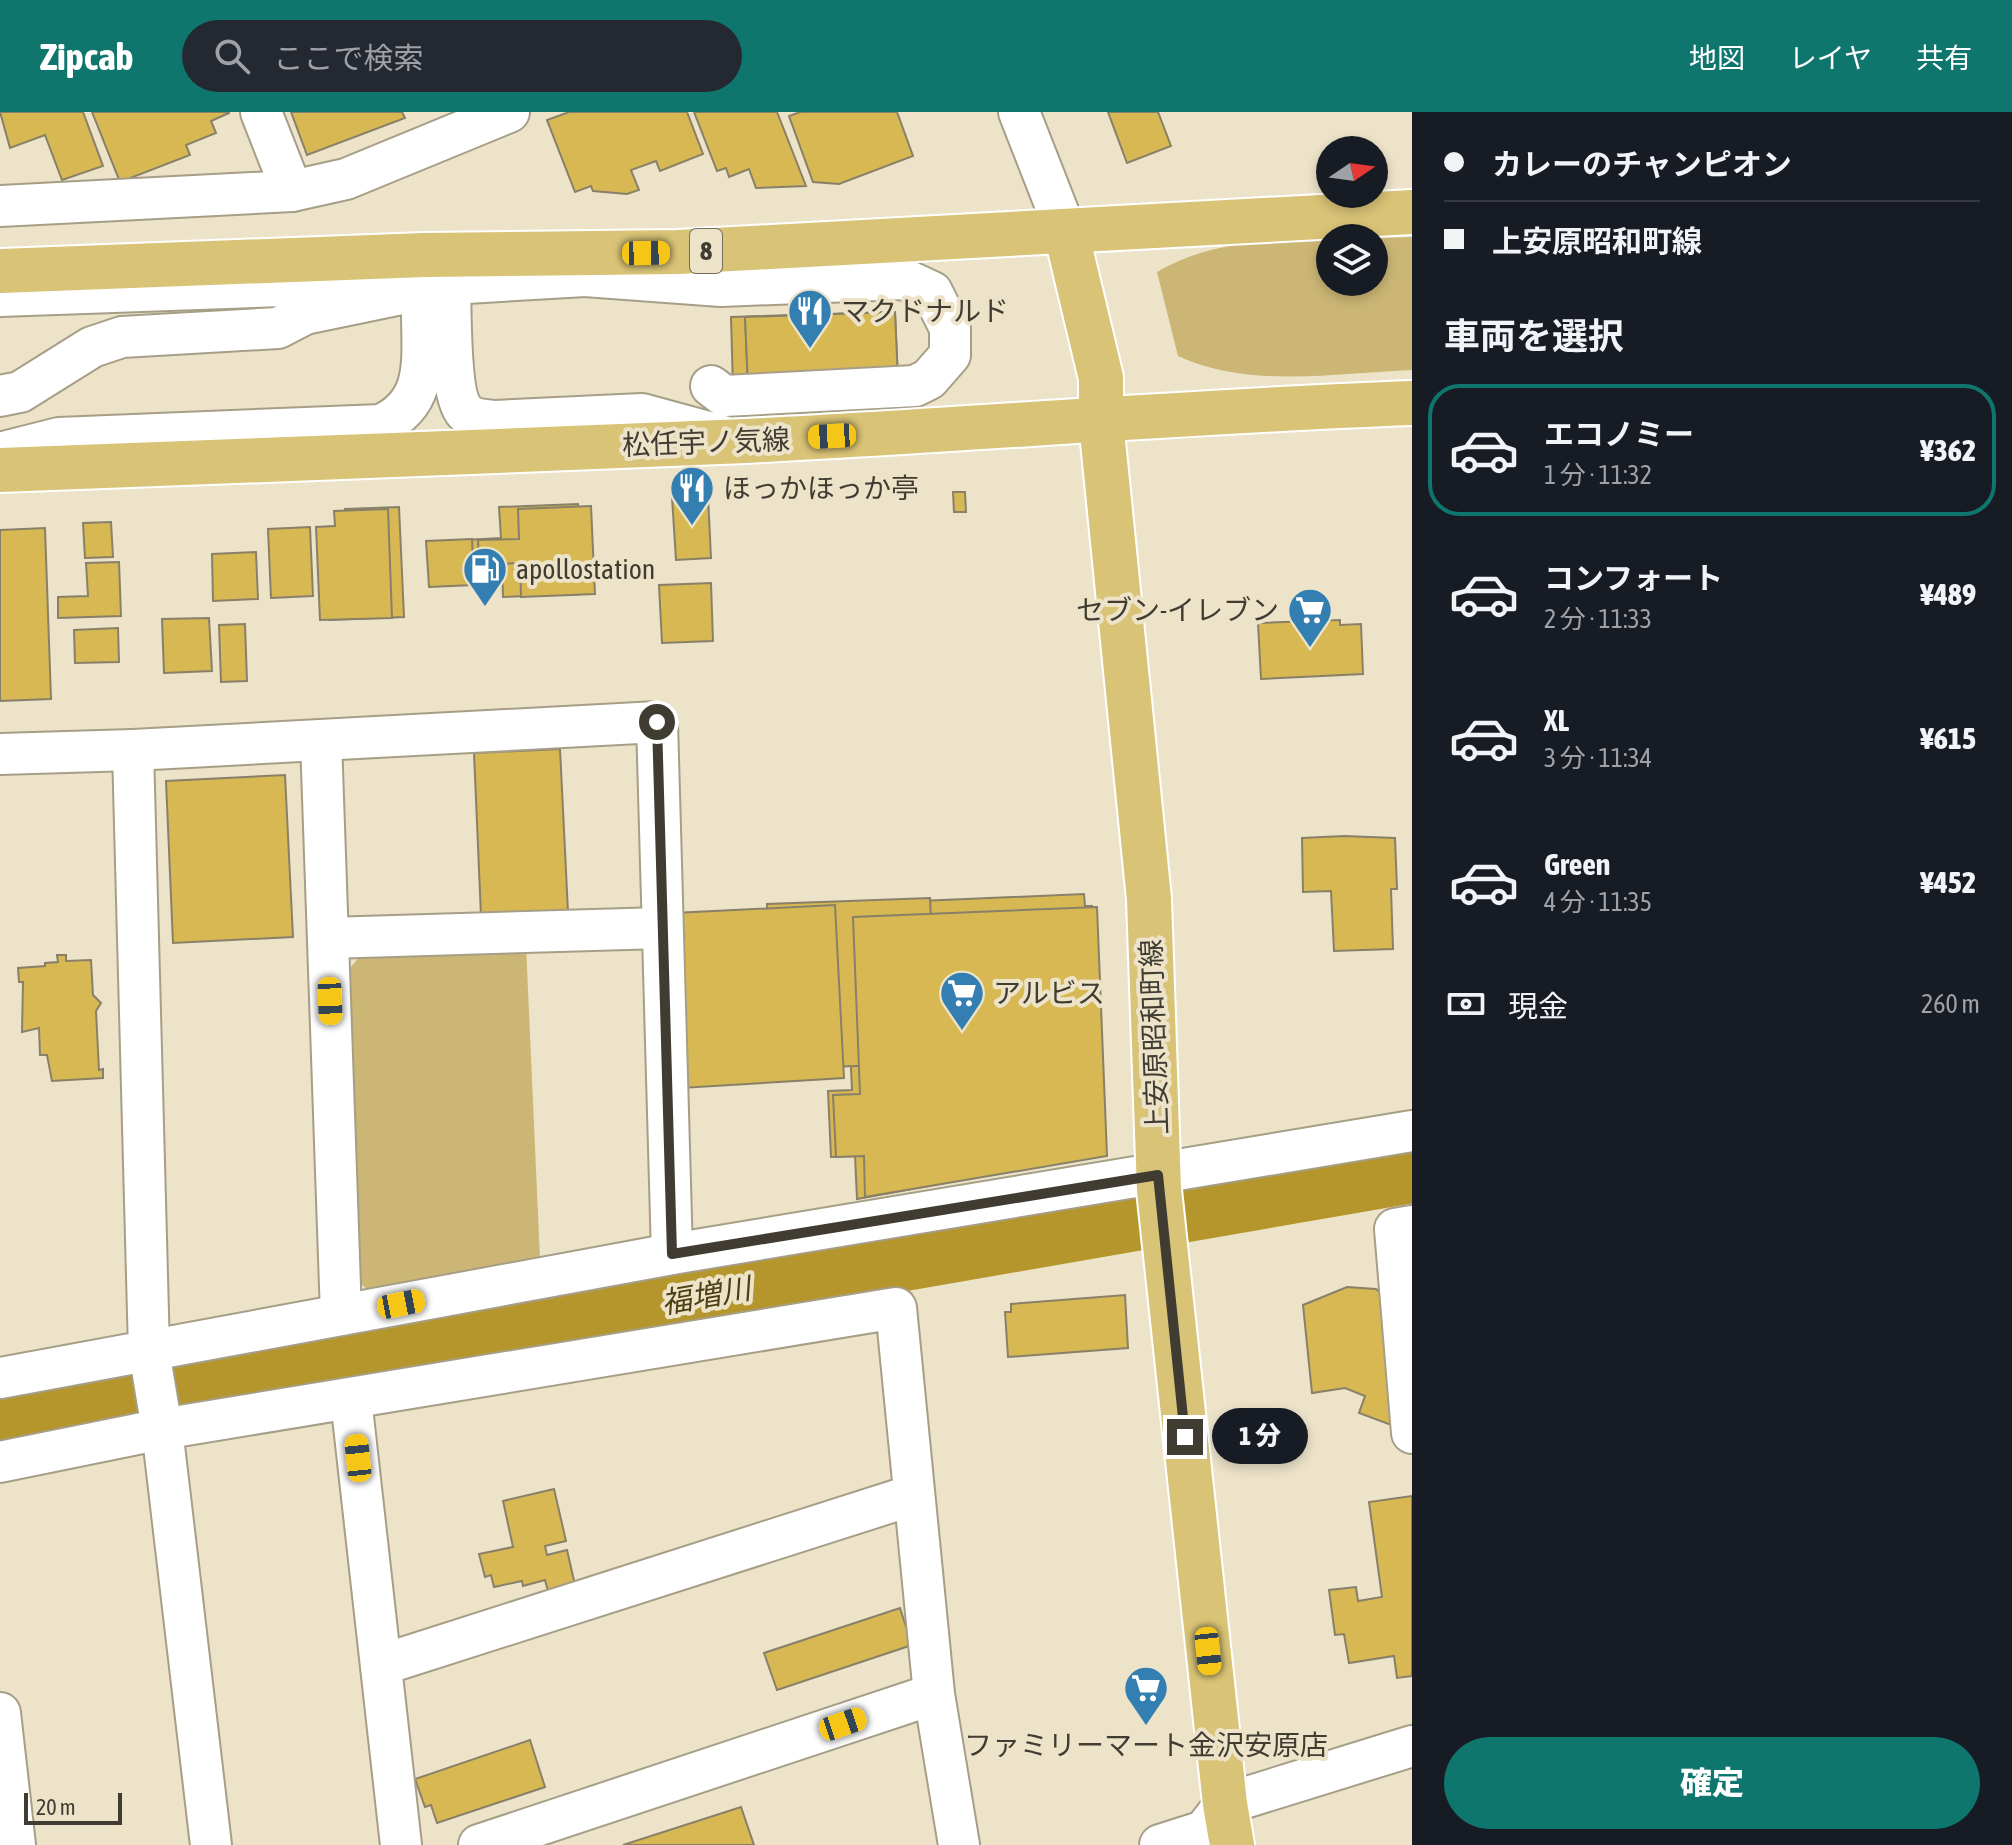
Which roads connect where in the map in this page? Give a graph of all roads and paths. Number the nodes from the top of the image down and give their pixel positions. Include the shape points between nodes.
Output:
1 (261, 112) edge
2 (509, 112) edge
3 (1019, 112) edge
4 (292, 191) junction
5 (0, 206) edge
6 (1412, 212) edge
7 (1066, 232) junction
8 (437, 270) junction
9 (0, 271) edge
10 (0, 296) edge
11 (422, 313) dead end
12 (305, 314) junction
13 (0, 374) edge
14 (711, 386) dead end
15 (0, 396) edge
16 (1412, 403) edge
17 (1101, 422) junction
18 (743, 441) junction
19 (0, 453) edge
20 (0, 470) edge
21 (321, 740) junction
22 (133, 750) junction
23 (0, 754) edge
24 (661, 928) junction
25 (328, 938) junction
26 (1412, 1131) edge
27 (1158, 1183) junction
28 (1412, 1226) edge
29 (672, 1254) junction
30 (341, 1315) junction
31 (150, 1357) junction
32 (0, 1378) edge
33 (351, 1399) junction
34 (161, 1425) junction
35 (1412, 1433) edge
36 (0, 1462) edge
37 (913, 1495) junction
38 (381, 1665) junction
39 (934, 1694) junction
40 (0, 1713) edge
41 (1412, 1746) edge
42 (1229, 1824) edge
43 (15, 1845) edge
44 (211, 1845) edge
45 (401, 1845) edge
46 (479, 1845) edge
47 (959, 1845) edge
48 (1160, 1845) edge

1 - 4 street
2 - 4 street via 346,179
3 - 7 street
4 - 5 street
6 - 7 main road, 8
7 - 8 main road, 8
7 - 17 main road, 上安原昭和町線 via 1101,378
8 - 9 main road, 8
8 - 10 street via 312,285
8 - 12 street
8 - 14 street via 721,286 904,279 932,292 950,328 950,355 929,379 915,386 724,396
8 - 18 street via 458,395 463,410 475,419 642,414
11 - 19 street via 422,374 399,417 381,425 59,438
12 - 13 street via 270,310 141,316 89,326 20,370
12 - 15 street via 278,328 122,337 92,347 20,392
16 - 17 main road, 松任宇ノ気線 via 1207,411
17 - 18 main road, 松任宇ノ気線
17 - 27 main road, 上安原昭和町線 via 1149,899
18 - 20 main road, 松任宇ノ気線
21 - 22 street
21 - 24 street via 657,722
21 - 25 street
22 - 23 street
22 - 31 street
24 - 25 street
24 - 29 street
25 - 30 street
26 - 27 street
27 - 29 street
27 - 42 main road, 上安原昭和町線
28 - 35 street via 1395,1229
29 - 30 street
30 - 31 street
31 - 32 street
31 - 34 street
33 - 34 street
33 - 37 street via 896,1308
33 - 38 street
34 - 36 street
34 - 44 street
37 - 38 street
37 - 39 street
38 - 45 street
39 - 46 street
39 - 47 street
40 - 43 street
41 - 42 street
42 - 48 street

